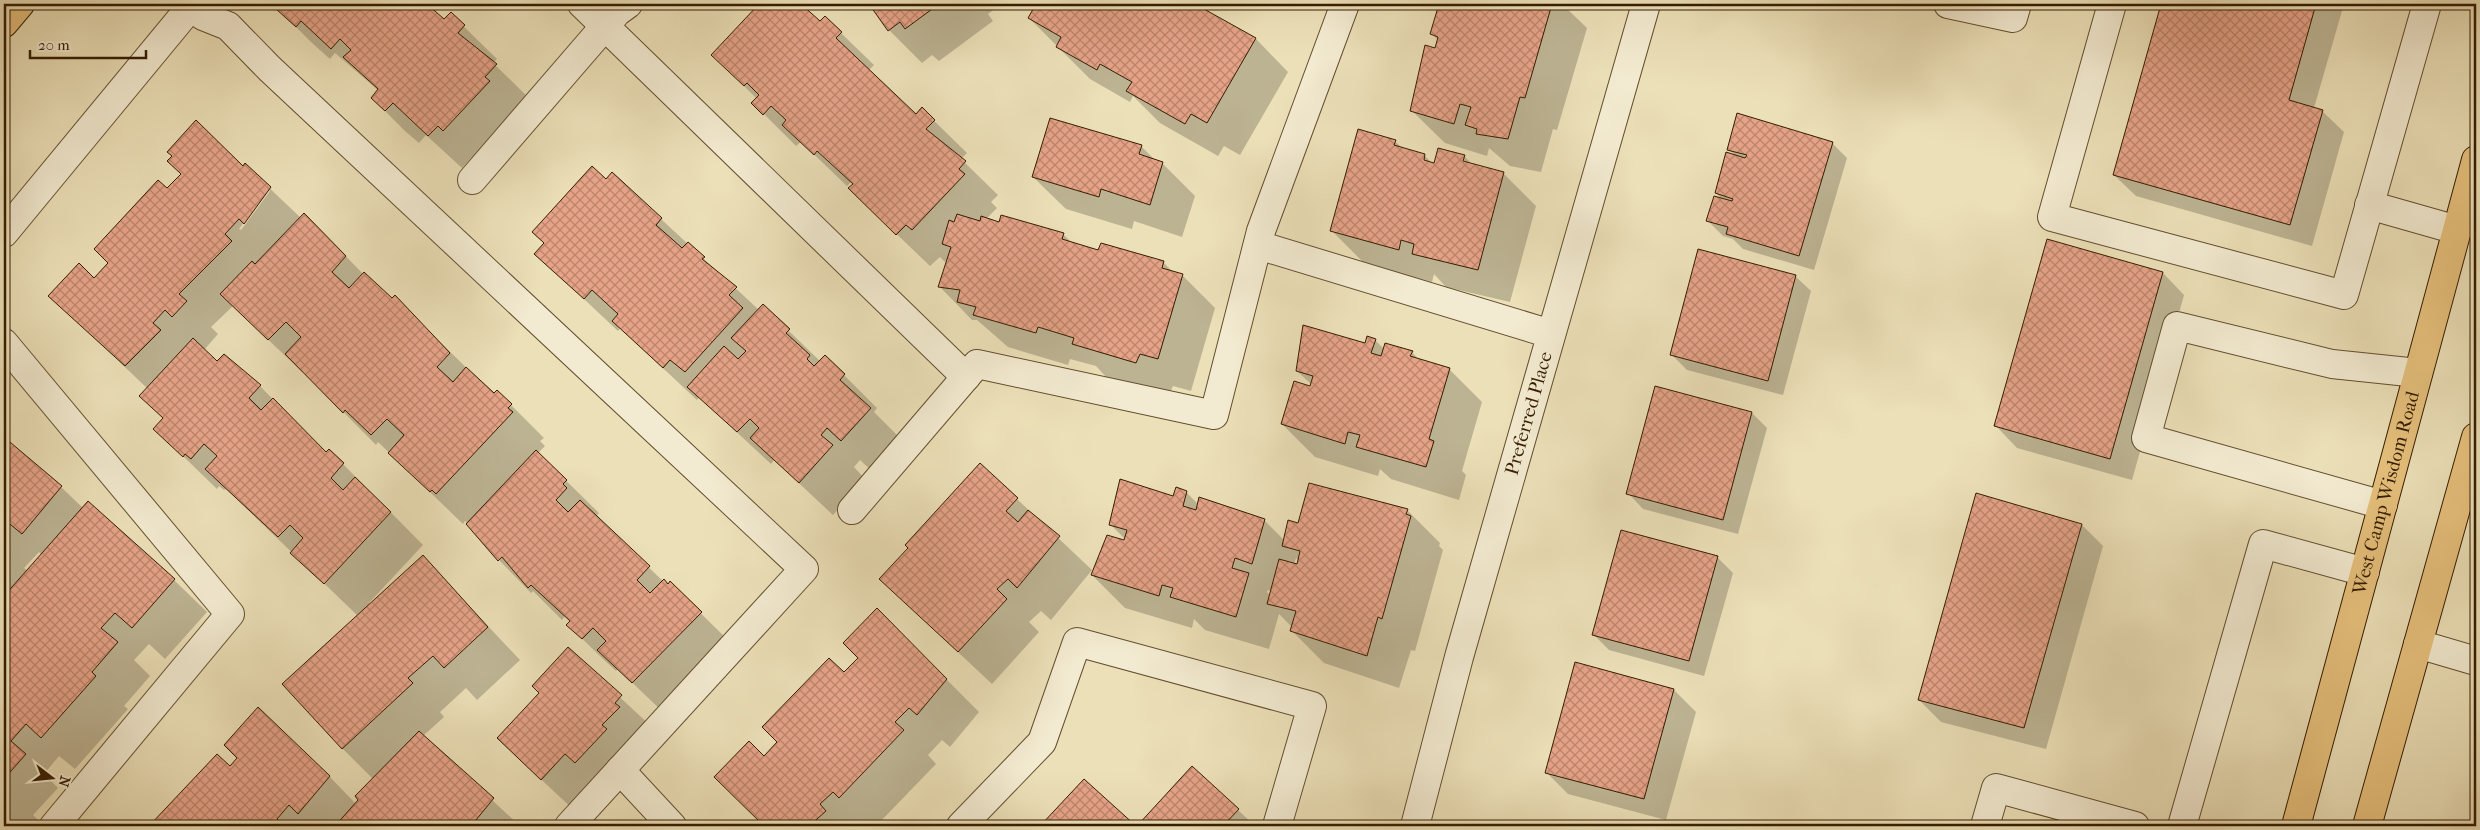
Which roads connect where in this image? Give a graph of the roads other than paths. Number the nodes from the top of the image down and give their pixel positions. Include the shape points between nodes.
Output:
1 (20, 4) edge
2 (193, 4) edge
3 (582, 4) edge
4 (628, 4) edge
5 (1345, 4) edge
6 (1646, 4) edge
7 (1948, 4) edge
8 (2017, 4) edge
9 (2112, 4) edge
10 (2427, 4) edge
11 (4, 22) edge
12 (605, 25) junction
13 (2476, 160) edge
14 (472, 180) dead end
15 (2369, 205) junction
16 (2457, 230) junction
17 (4, 233) edge
18 (1258, 244) junction
19 (1551, 334) junction
20 (4, 343) edge
21 (2418, 373) junction
22 (966, 377) junction
23 (2476, 436) edge
24 (2383, 506) junction
25 (852, 510) dead end
26 (2365, 572) junction
27 (2418, 644) junction
28 (2476, 661) edge
29 (620, 770) junction
30 (574, 825) edge
31 (54, 826) edge
32 (672, 826) edge
33 (961, 826) edge
34 (1277, 826) edge
35 (1415, 826) edge
36 (1985, 826) edge
37 (2135, 826) edge
38 (2182, 826) edge
39 (2296, 826) edge
40 (2367, 826) edge

1 - 11 main road
2 - 17 street
2 - 29 street via 203,16 228,26 804,569
3 - 12 street
4 - 12 street
5 - 18 street
6 - 19 street, Preferred Place
7 - 8 street via 2014,18
9 - 15 street via 2052,216 2344,295
10 - 15 street
12 - 14 street
12 - 22 street
13 - 16 main road, West Camp Wisdom Road
15 - 16 street
16 - 21 main road, West Camp Wisdom Road
18 - 19 street
18 - 22 street via 1214,415 977,364
19 - 35 street, Preferred Place via 1459,657
20 - 31 street via 230,614
21 - 24 main road, West Camp Wisdom Road
21 - 24 street via 2332,364 2177,326 2146,438
22 - 25 street
23 - 27 main road
24 - 26 main road, West Camp Wisdom Road
26 - 38 street via 2263,544
26 - 39 main road, West Camp Wisdom Road
27 - 28 street
27 - 40 main road
29 - 30 street
29 - 32 street
33 - 34 street via 1042,742 1077,642 1312,706
36 - 37 street via 1996,788

